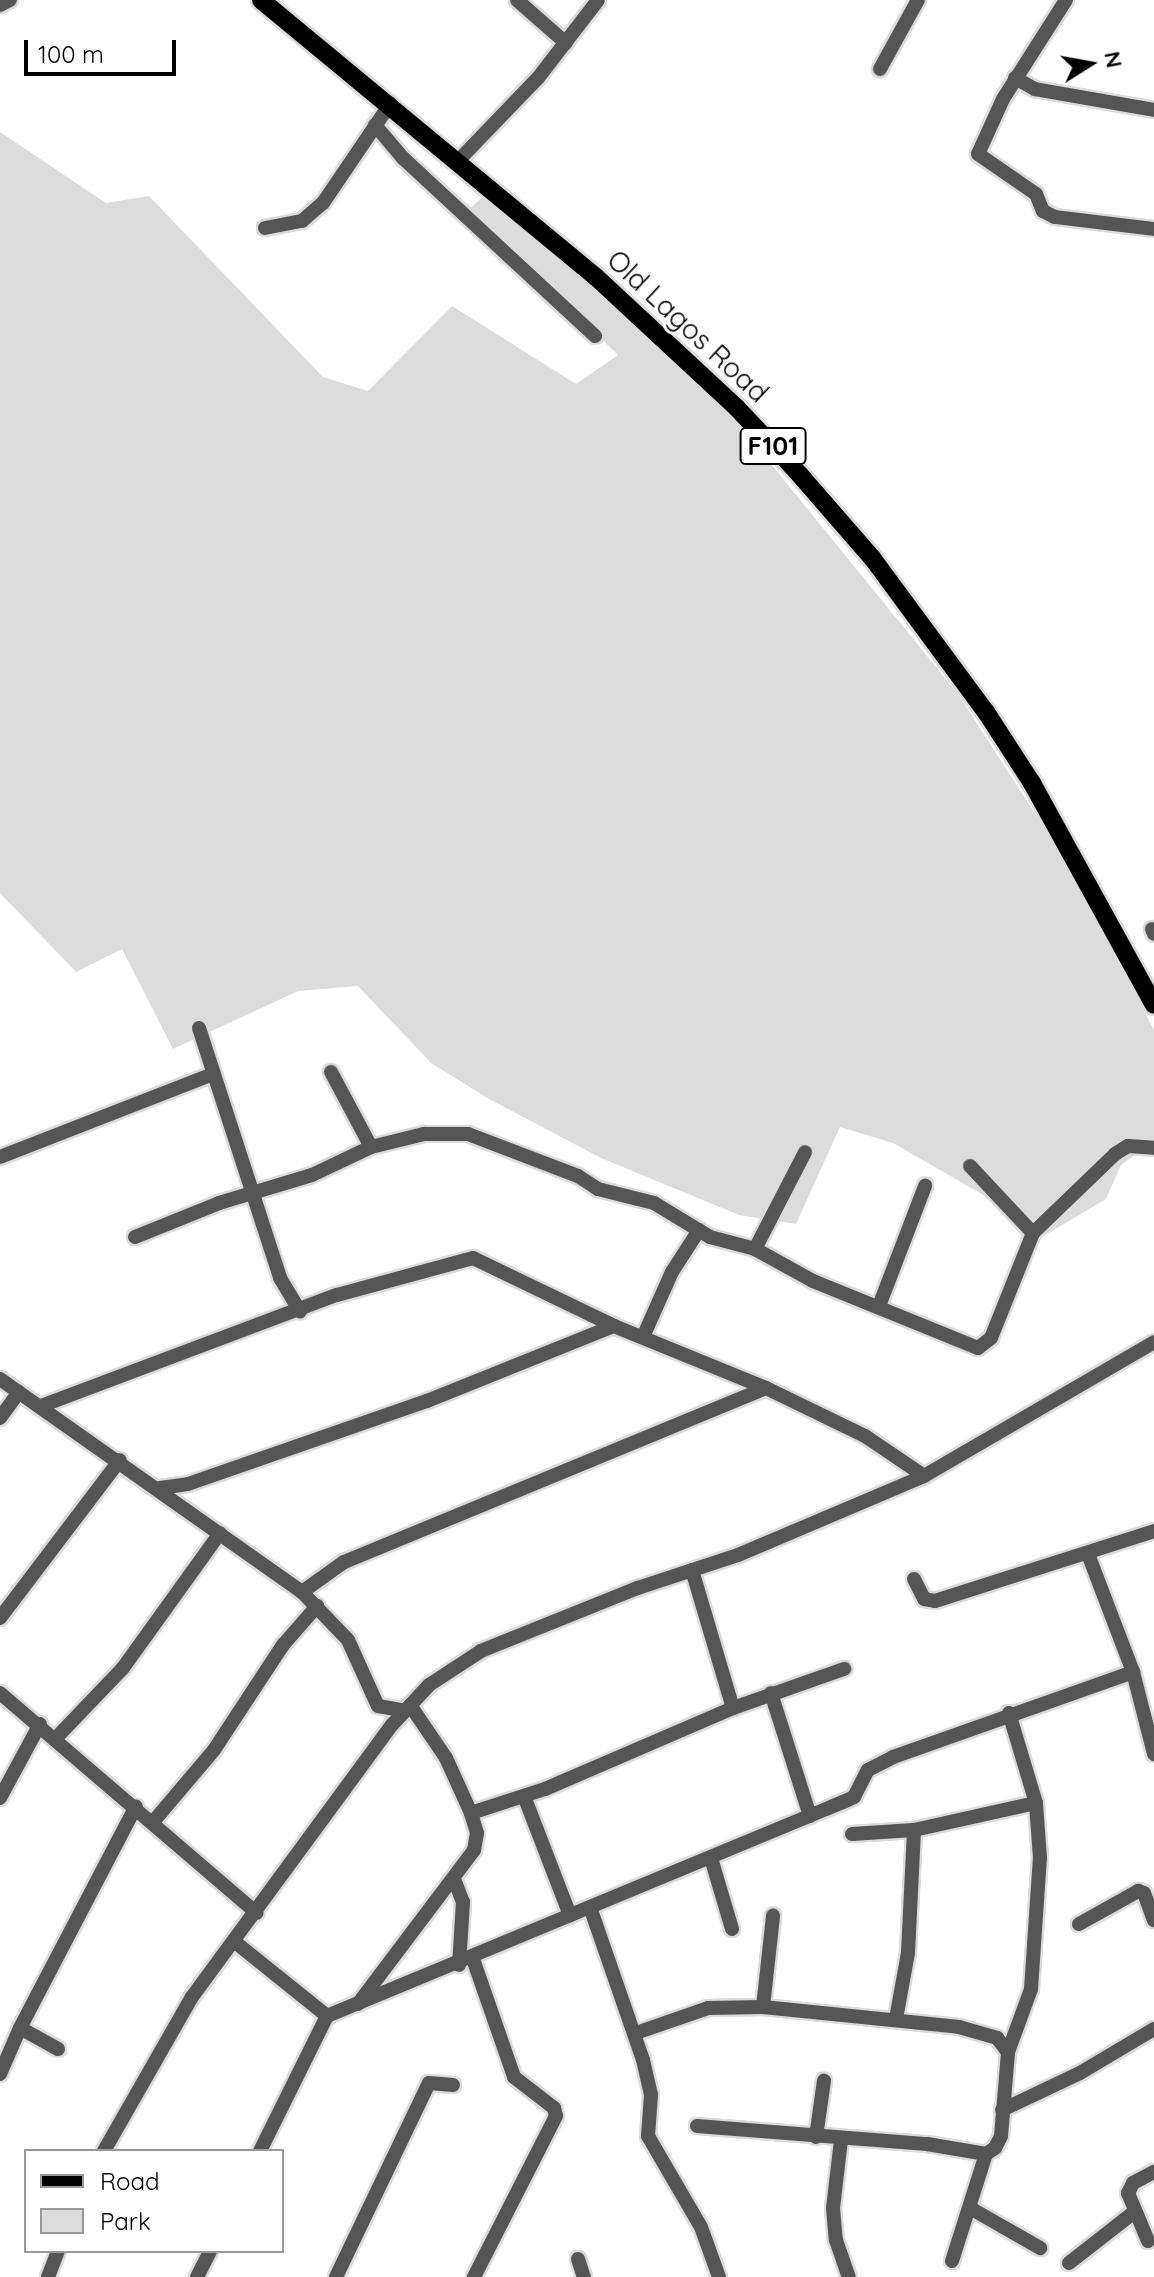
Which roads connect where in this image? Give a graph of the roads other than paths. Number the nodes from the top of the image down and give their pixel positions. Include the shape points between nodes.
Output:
1 (10, 0) edge
2 (261, 0) edge
3 (517, 0) edge
4 (598, 0) edge
5 (918, 0) edge
6 (1066, 0) edge
7 (0, 5) edge
8 (566, 43) junction
9 (880, 69) dead end
10 (1015, 78) junction
11 (390, 104) junction
12 (1154, 110) edge
13 (375, 125) junction
14 (458, 161) junction
15 (265, 228) dead end
16 (1154, 229) edge
17 (595, 336) dead end
18 (1154, 1005) edge
19 (199, 1028) dead end
20 (331, 1072) dead end
21 (210, 1075) junction
22 (371, 1147) junction
23 (1154, 1148) edge
24 (805, 1152) dead end
25 (0, 1157) edge
26 (970, 1166) dead end
27 (925, 1186) dead end
28 (252, 1195) junction
29 (699, 1230) junction
30 (1033, 1233) junction
31 (135, 1237) dead end
32 (755, 1249) junction
33 (879, 1306) junction
34 (300, 1311) junction
35 (593, 1316) junction
36 (614, 1326) junction
37 (585, 1335) junction
38 (643, 1337) junction
39 (1153, 1347) edge
40 (0, 1379) edge
41 (766, 1388) junction
42 (19, 1392) junction
43 (41, 1406) junction
44 (0, 1418) edge
45 (120, 1460) junction
46 (924, 1476) junction
47 (188, 1484) junction
48 (160, 1488) junction
49 (181, 1503) junction
50 (1154, 1531) edge
51 (220, 1533) junction
52 (1088, 1554) junction
53 (692, 1570) junction
54 (914, 1579) dead end
55 (302, 1592) junction
56 (317, 1606) junction
57 (0, 1618) edge
58 (844, 1669) dead end
59 (1133, 1672) junction
60 (0, 1693) edge
61 (771, 1693) junction
62 (408, 1708) junction
63 (733, 1708) junction
64 (1009, 1713) junction
65 (40, 1724) junction
66 (57, 1737) junction
67 (1154, 1754) edge
68 (524, 1796) junction
69 (0, 1798) edge
70 (1036, 1803) junction
71 (136, 1806) junction
72 (471, 1813) junction
73 (810, 1816) junction
74 (153, 1822) junction
75 (914, 1830) junction
76 (852, 1834) dead end
77 (711, 1858) junction
78 (454, 1879) junction
79 (590, 1907) junction
80 (257, 1913) junction
81 (570, 1915) junction
82 (773, 1916) dead end
83 (1154, 1920) edge
84 (1079, 1924) dead end
85 (732, 1929) dead end
86 (235, 1942) junction
87 (473, 1959) junction
88 (459, 1965) junction
89 (358, 2004) junction
90 (763, 2007) junction
91 (327, 2016) junction
92 (896, 2019) junction
93 (20, 2028) junction
94 (1154, 2029) edge
95 (636, 2033) junction
96 (58, 2049) dead end
97 (1008, 2052) junction
98 (0, 2074) edge
99 (824, 2081) dead end
100 (453, 2085) dead end
101 (1002, 2110) junction
102 (697, 2126) dead end
103 (816, 2137) junction
104 (841, 2140) junction
105 (105, 2149) edge
106 (261, 2149) edge
107 (986, 2154) junction
108 (1154, 2172) edge
109 (970, 2208) junction
110 (1133, 2213) junction
111 (1148, 2241) dead end
112 (1040, 2248) dead end
113 (57, 2253) edge
114 (209, 2253) edge
115 (578, 2259) dead end
116 (952, 2261) dead end
117 (1069, 2263) dead end
118 (48, 2277) edge
119 (197, 2277) edge
120 (336, 2277) edge
121 (474, 2277) edge
122 (584, 2277) edge
123 (719, 2277) edge
124 (849, 2277) edge

1 - 7 street
2 - 11 main road, Old Lagos Road / F101
3 - 8 street
4 - 8 street
5 - 9 street
6 - 10 street
8 - 14 street
10 - 12 street via 1035,89
10 - 16 street via 981,138 978,154 988,166 1027,187 1043,211 1055,217
11 - 13 street
11 - 14 main road, Old Lagos Road / F101
13 - 15 street via 323,203 302,221
13 - 17 street via 403,158
14 - 18 main road, Old Lagos Road / F101 via 736,407 873,559 957,669 1032,783
19 - 21 street
20 - 22 street
21 - 25 street
21 - 28 street
22 - 28 street
22 - 29 street via 424,1134 468,1134 578,1176 598,1189 654,1203
23 - 30 street via 1128,1146 1115,1154
24 - 32 street
26 - 30 street
27 - 33 street
28 - 31 street
28 - 34 street via 280,1278
29 - 32 street
29 - 38 street via 672,1272
30 - 33 street via 985,1346 965,1346
32 - 33 street via 813,1281
34 - 35 street via 418,1270 473,1258
34 - 43 street
35 - 36 street
35 - 37 street
36 - 37 street
36 - 38 street
37 - 47 street via 427,1401
38 - 41 street
39 - 46 street
40 - 42 street
41 - 46 street via 865,1436
41 - 55 street via 344,1562
42 - 43 street
42 - 44 street
43 - 45 street
45 - 48 street
45 - 57 street
46 - 53 street
47 - 48 street
47 - 49 street
48 - 49 street
49 - 51 street
50 - 52 street
51 - 55 street
51 - 66 street via 123,1668
52 - 54 street via 928,1602
52 - 59 street
53 - 62 street via 481,1651 429,1685
53 - 63 street
55 - 56 street
56 - 62 street via 348,1640 378,1706
56 - 74 street via 283,1645 214,1750
58 - 61 street
59 - 64 street
59 - 67 street
60 - 65 street
61 - 63 street
61 - 73 street
62 - 72 street via 446,1758
62 - 80 street
63 - 68 street
64 - 70 street
64 - 73 street via 868,1770 854,1797
65 - 66 street
65 - 69 street
66 - 71 street
68 - 72 street
68 - 81 street
70 - 75 street
70 - 97 street via 1040,1858 1031,1989
71 - 74 street
71 - 93 street
72 - 78 street via 477,1833 474,1850
73 - 77 street
74 - 80 street
75 - 76 street
75 - 92 street via 908,1953
77 - 79 street
77 - 85 street
78 - 88 street via 463,1902
78 - 89 street
79 - 81 street
79 - 95 street
80 - 86 street
81 - 87 street
82 - 90 street
83 - 84 street via 1144,1893 1138,1891
86 - 91 street
86 - 105 street via 148,2068
87 - 88 street
87 - 121 street via 514,2077 554,2108 556,2116
88 - 89 street
89 - 91 street
90 - 92 street
90 - 95 street via 708,2008
91 - 106 street
92 - 97 street via 981,2031 997,2038
93 - 96 street
93 - 98 street
94 - 101 street via 1080,2073
95 - 123 street via 651,2095 648,2136 701,2227
97 - 101 street
99 - 103 street
100 - 120 street via 429,2083
101 - 107 street via 1001,2136
102 - 103 street
103 - 104 street
104 - 107 street via 927,2144
104 - 124 street via 833,2208 836,2240
107 - 109 street
108 - 110 street via 1133,2183 1128,2193
109 - 112 street
109 - 116 street
110 - 111 street
110 - 117 street
113 - 118 street
114 - 119 street
115 - 122 street

